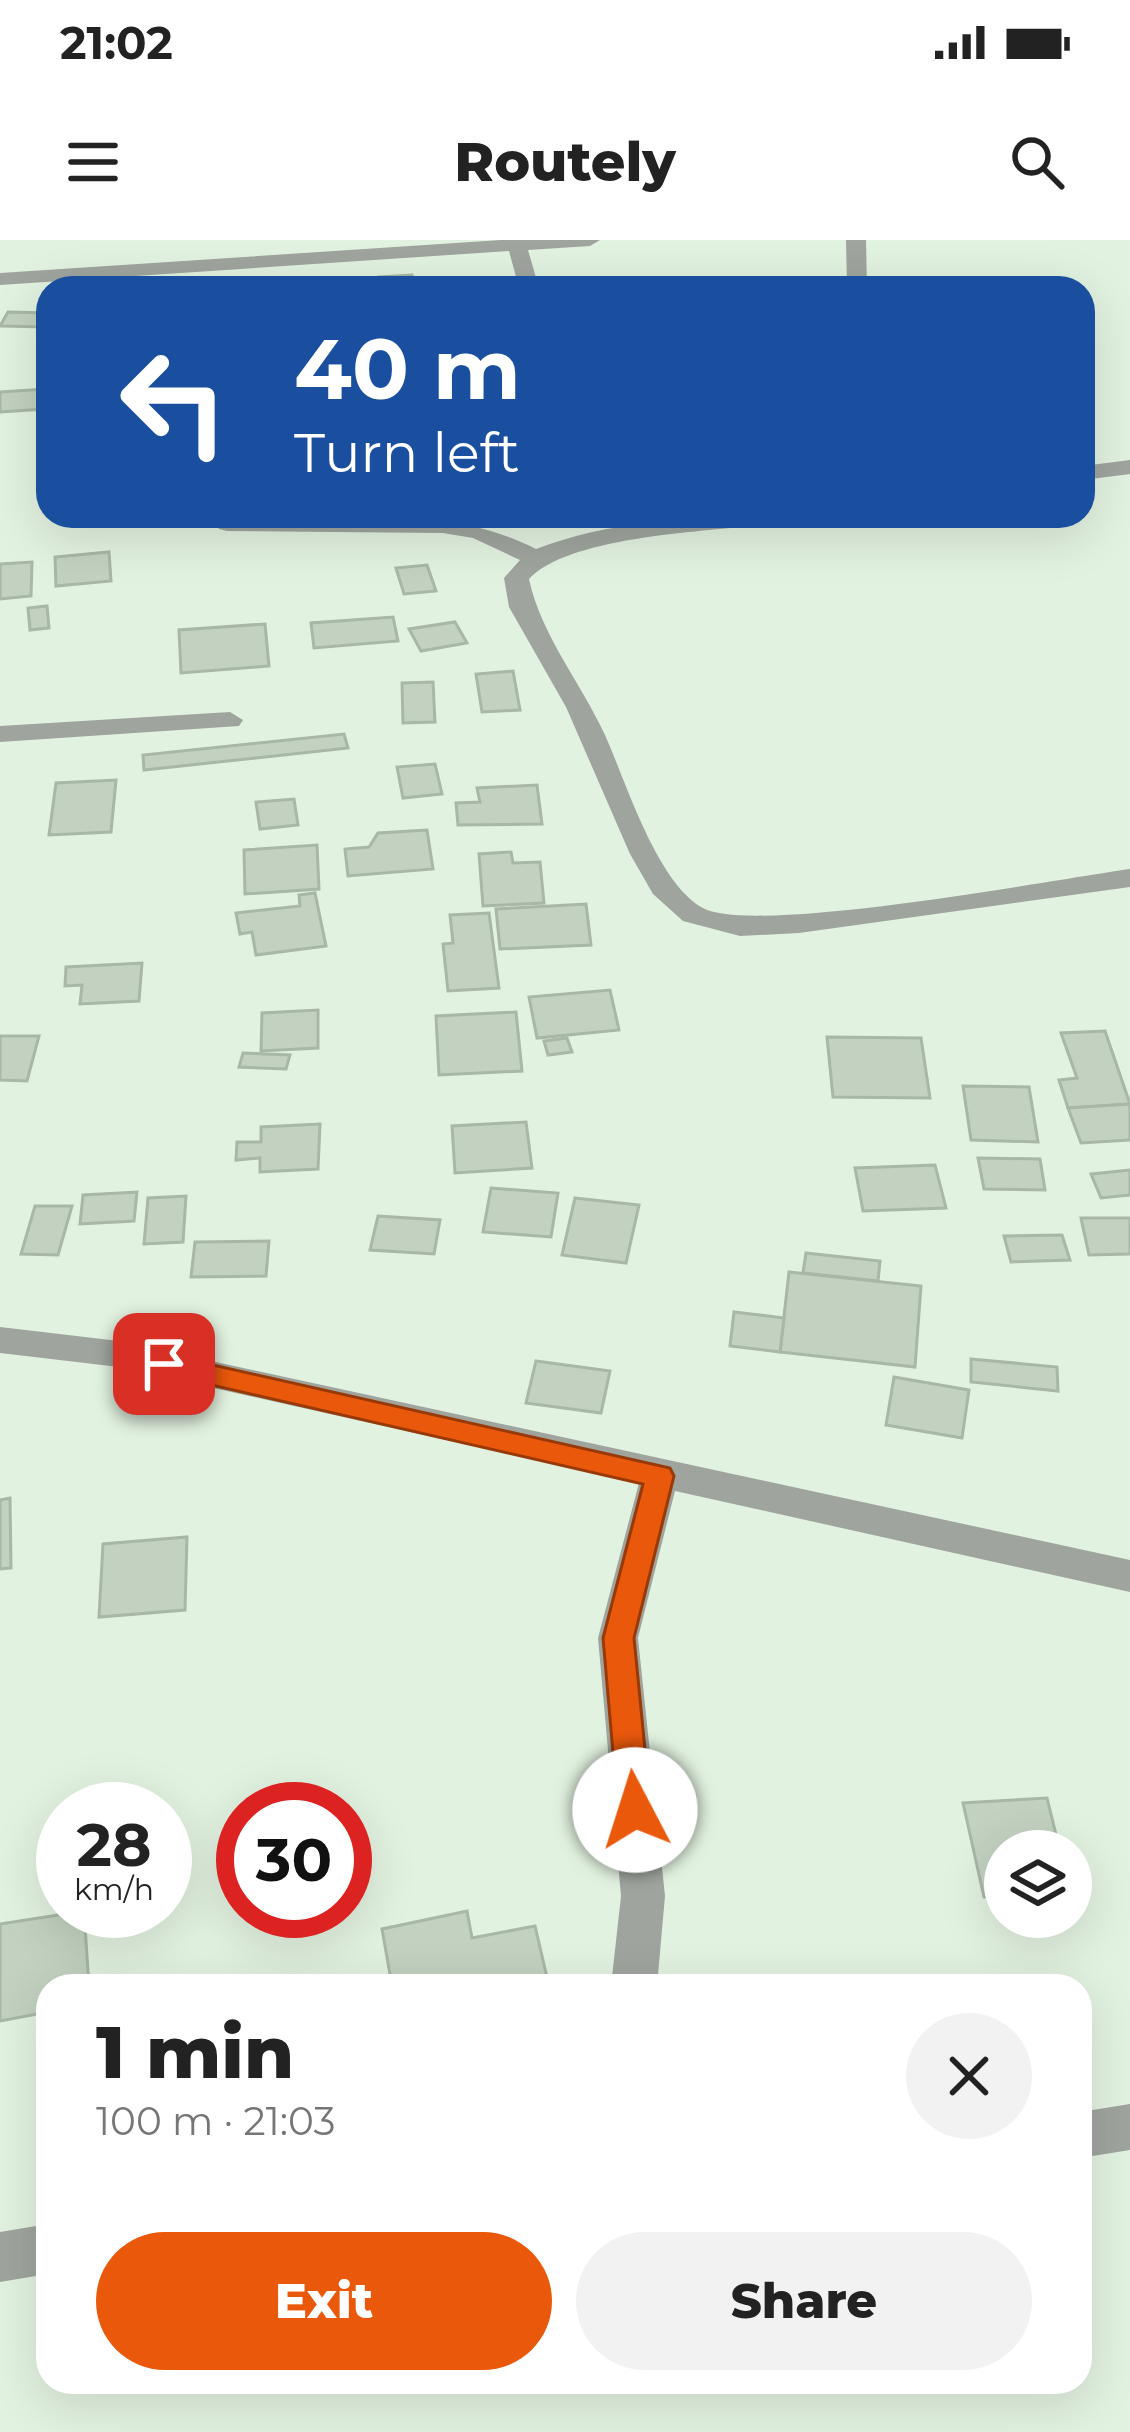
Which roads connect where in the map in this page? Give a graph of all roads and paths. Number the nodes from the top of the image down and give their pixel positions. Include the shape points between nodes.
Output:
1 (590, 240) edge
2 (856, 240) edge
3 (518, 246) junction
4 (218, 262) junction
5 (36, 276) edge
6 (38, 276) edge
7 (220, 276) edge
8 (526, 276) edge
9 (857, 276) edge
10 (0, 279) edge
11 (1130, 467) edge
12 (1095, 471) edge
13 (456, 528) edge
14 (687, 528) edge
15 (535, 558) junction
16 (230, 720) dead end
17 (0, 734) edge
18 (1130, 878) edge
19 (0, 1340) edge
20 (660, 1476) junction
21 (1130, 1576) edge
22 (635, 1974) edge
23 (1130, 2127) edge
24 (1092, 2132) edge
25 (36, 2251) edge
26 (0, 2257) edge

1 - 3 street
2 - 9 street
3 - 4 street
3 - 8 street
4 - 6 street
4 - 7 street
5 - 10 street
11 - 12 street
13 - 15 street
14 - 15 street via 576,542
15 - 18 street via 516,578 522,608 663,888 694,915 740,927 800,924
16 - 17 street
19 - 20 street via 119,1354
20 - 21 street
20 - 22 street via 619,1638 643,1896
23 - 24 street
25 - 26 street

